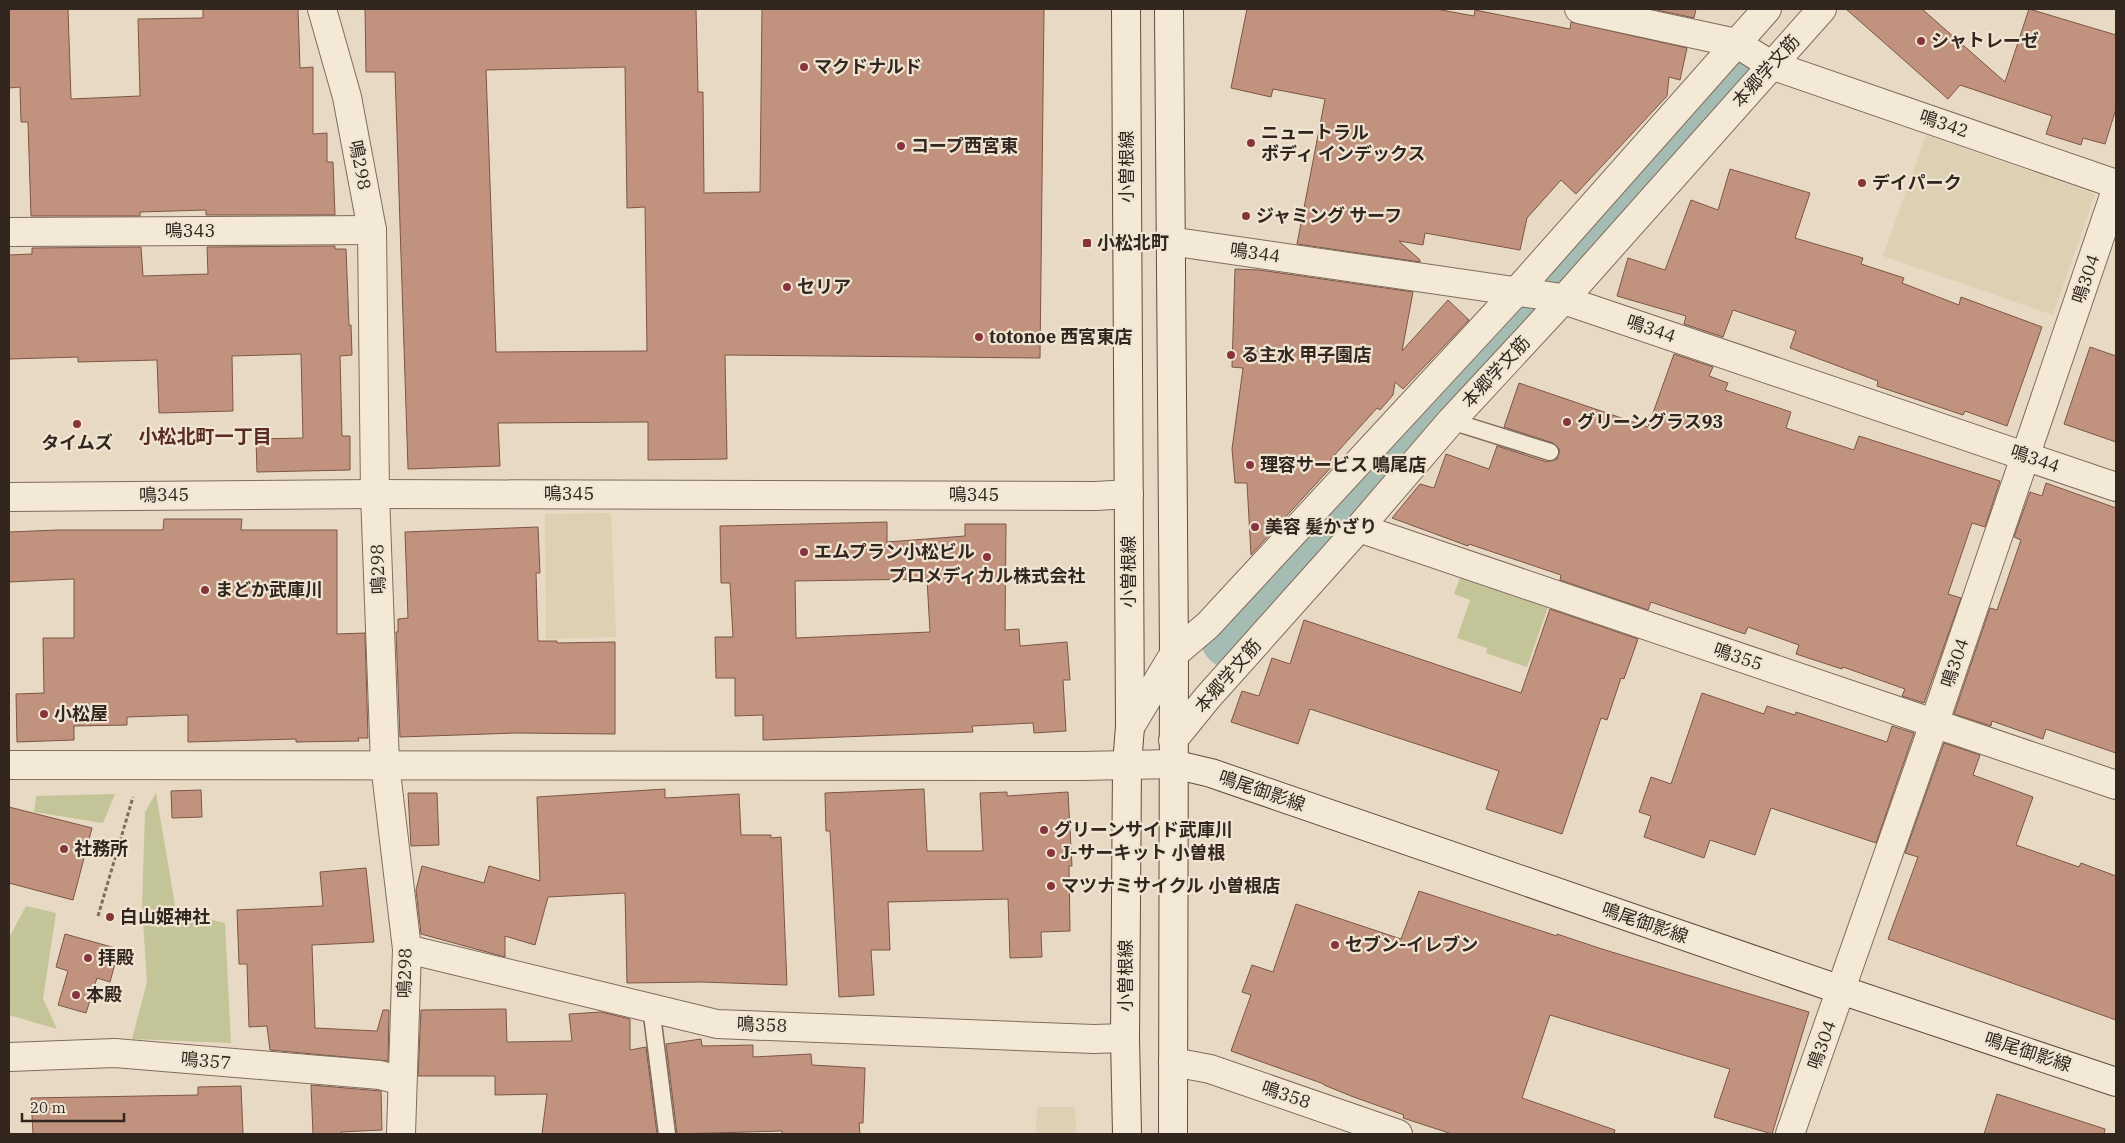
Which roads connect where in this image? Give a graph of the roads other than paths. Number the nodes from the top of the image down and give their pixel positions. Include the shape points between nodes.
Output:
1 (322, 9) edge
2 (1126, 9) edge
3 (1169, 9) edge
4 (1579, 9) edge
5 (1767, 9) edge
6 (1822, 9) edge
7 (1736, 43) junction
8 (1771, 65) junction
9 (2116, 184) edge
10 (2116, 190) edge
11 (372, 230) junction
12 (9, 232) edge
13 (1169, 241) junction
14 (1542, 295) junction
15 (1451, 421) junction
16 (1550, 452) dead end
17 (2025, 456) junction
18 (2116, 487) edge
19 (375, 494) junction
20 (1129, 494) junction
21 (9, 497) edge
22 (1360, 528) junction
23 (1174, 654) junction
24 (1934, 724) junction
25 (1130, 727) junction
26 (1173, 752) junction
27 (385, 764) junction
28 (1127, 764) junction
29 (9, 765) edge
30 (2116, 785) edge
31 (406, 949) junction
32 (1841, 990) junction
33 (651, 1007) junction
34 (1125, 1038) junction
35 (9, 1057) edge
36 (1173, 1062) junction
37 (402, 1081) junction
38 (2116, 1082) edge
39 (400, 1134) edge
40 (667, 1134) edge
41 (1128, 1134) edge
42 (1173, 1134) edge
43 (1398, 1134) edge
44 (1790, 1134) edge

1 - 11 street, 鳴298 via 347,97
2 - 20 street, 小曽根線
3 - 13 street
4 - 7 street
5 - 7 street, 本郷学文筋
6 - 8 street, 本郷学文筋
7 - 8 street, 鳴342
7 - 14 street, 本郷学文筋
8 - 9 street, 鳴342
8 - 14 street, 本郷学文筋
10 - 17 street, 鳴304
11 - 12 street, 鳴343
11 - 19 street, 鳴298
13 - 14 street, 鳴344
13 - 23 street
14 - 15 street, 本郷学文筋
14 - 17 street, 鳴344
14 - 23 street, 本郷学文筋 via 1208,625
15 - 16 lane
15 - 22 street, 本郷学文筋
17 - 18 street, 鳴344
17 - 24 street, 鳴304
19 - 20 street, 鳴345
19 - 21 street, 鳴345
19 - 27 street, 鳴298
20 - 25 street, 小曽根線
22 - 24 street, 鳴355
22 - 26 street, 本郷学文筋 via 1208,698
23 - 25 street, 本郷学文筋
23 - 26 street
24 - 30 street, 鳴355
24 - 32 street, 鳴304
25 - 28 street, 小曽根線
26 - 28 street, 鳴尾御影線
26 - 32 street, 鳴尾御影線 via 1211,773
26 - 36 street
27 - 28 street, 鳴尾御影線
27 - 29 street, 鳴尾御影線
27 - 31 street, 鳴298
28 - 34 street, 小曽根線
31 - 33 street, 鳴358
31 - 37 street, 鳴298
32 - 38 street, 鳴尾御影線
32 - 44 street, 鳴304
33 - 34 street, 鳴358 via 717,1024
33 - 40 lane
34 - 41 street, 小曽根線
35 - 37 street, 鳴357 via 115,1053 380,1075
36 - 42 street
36 - 43 street, 鳴358 via 1210,1069
37 - 39 street, 鳴298

